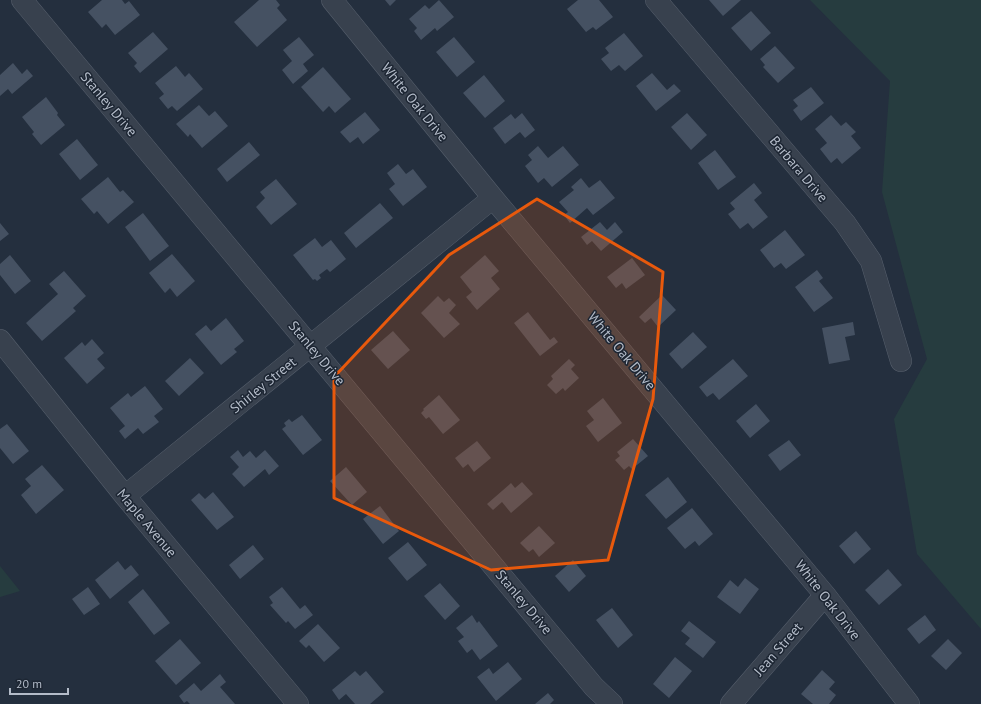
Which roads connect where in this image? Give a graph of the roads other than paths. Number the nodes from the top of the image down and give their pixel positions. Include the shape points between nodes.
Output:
1 (22, 0) edge
2 (332, 0) edge
3 (656, 0) edge
4 (493, 198) junction
5 (0, 340) edge
6 (312, 346) junction
7 (901, 361) dead end
8 (125, 496) junction
9 (825, 595) junction
10 (298, 704) edge
11 (612, 704) edge
12 (731, 704) edge
13 (909, 704) edge

1 - 6 street, Stanley Drive
2 - 4 street, White Oak Drive
3 - 7 street, Barbara Drive via 845,223 867,255
4 - 6 street, Shirley Street
4 - 9 street, White Oak Drive
5 - 8 street, Maple Avenue
6 - 8 street, Shirley Street
6 - 11 street, Stanley Drive via 594,687
8 - 10 street, Maple Avenue
9 - 12 street, Jean Street
9 - 13 street, White Oak Drive

